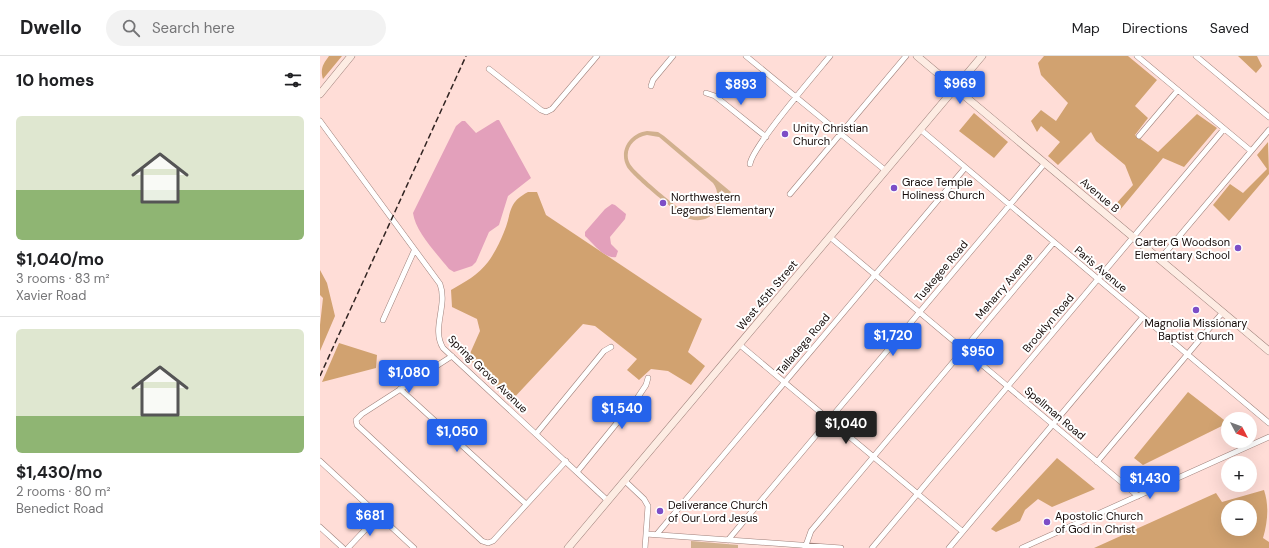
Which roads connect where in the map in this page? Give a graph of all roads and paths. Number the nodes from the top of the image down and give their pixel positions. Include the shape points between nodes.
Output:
1 (351, 56) edge
2 (598, 56) edge
3 (673, 56) edge
4 (746, 56) edge
5 (906, 56) edge
6 (917, 56) edge
7 (982, 56) edge
8 (1137, 56) edge
9 (1196, 56) edge
10 (828, 57) edge
11 (489, 69) dead end
12 (651, 86) dead end
13 (956, 88) junction
14 (1178, 90) junction
15 (320, 94) edge
16 (706, 94) dead end
17 (797, 96) junction
18 (1269, 117) edge
19 (320, 120) edge
20 (1224, 129) junction
21 (921, 130) junction
22 (1269, 130) edge
23 (841, 134) junction
24 (1139, 136) dead end
25 (766, 137) junction
26 (1251, 151) junction
27 (1045, 163) junction
28 (750, 164) dead end
29 (965, 168) junction
30 (886, 171) junction
31 (790, 194) dead end
32 (1010, 205) junction
33 (830, 237) junction
34 (1133, 237) junction
35 (1054, 242) junction
36 (414, 251) junction
37 (1160, 259) junction
38 (874, 275) junction
39 (1098, 279) junction
40 (919, 312) junction
41 (1223, 312) junction
42 (1143, 317) junction
43 (383, 320) dead end
44 (740, 345) junction
45 (611, 347) dead end
46 (964, 350) junction
47 (1269, 351) edge
48 (1187, 354) junction
49 (452, 356) junction
50 (648, 378) dead end
51 (785, 382) junction
52 (1008, 387) junction
53 (400, 389) junction
54 (829, 420) junction
55 (1269, 423) edge
56 (1052, 424) junction
57 (536, 434) junction
58 (1269, 437) edge
59 (874, 457) junction
60 (566, 461) junction
61 (1097, 462) junction
62 (321, 463) edge
63 (577, 472) junction
64 (625, 481) junction
65 (918, 494) junction
66 (1138, 496) junction
67 (608, 501) junction
68 (526, 504) junction
69 (378, 515) junction
70 (320, 527) edge
71 (962, 532) junction
72 (646, 534) junction
73 (657, 534) junction
74 (728, 540) junction
75 (805, 547) edge
76 (343, 548) edge
77 (348, 548) edge
78 (414, 548) edge
79 (568, 548) edge
80 (645, 548) edge
81 (841, 548) edge
82 (872, 548) edge
83 (949, 548) edge
84 (1022, 548) edge

1 - 15 street
2 - 11 street via 552,109 546,112
3 - 12 street
4 - 17 street
5 - 23 street
6 - 13 street, Avenue B
7 - 13 street, West 45th Street
8 - 14 street
9 - 18 street
10 - 17 street
13 - 21 street, West 45th Street
13 - 27 street, Avenue B
14 - 20 street
14 - 24 street
16 - 25 street via 715,96
17 - 23 street
17 - 25 street
19 - 36 street, Spring Grove Avenue
20 - 26 street
20 - 34 street, Brooklyn Road
21 - 29 street, Paris Avenue
21 - 30 street, West 45th Street
22 - 26 street
23 - 30 street
23 - 31 street
25 - 28 street via 751,158
26 - 37 street
27 - 32 street, Tuskegee Road
27 - 34 street, Avenue B
29 - 32 street, Paris Avenue
29 - 38 street, Talladega Road
30 - 33 street, West 45th Street
32 - 35 street, Paris Avenue
32 - 40 street, Tuskegee Road
33 - 38 street, Spellman Road
33 - 44 street, West 45th Street
34 - 37 street, Avenue B
34 - 39 street, Brooklyn Road
35 - 39 street, Paris Avenue
35 - 46 street, Meharry Avenue
36 - 43 street
36 - 49 street, Spring Grove Avenue via 440,284 443,293 438,340
37 - 41 street, Avenue B
38 - 40 street, Spellman Road
38 - 51 street, Talladega Road
39 - 42 street, Paris Avenue
39 - 52 street, Brooklyn Road
40 - 46 street, Spellman Road
40 - 54 street, Tuskegee Road
41 - 47 street, Avenue B
41 - 48 street
42 - 48 street, Paris Avenue
42 - 56 street
44 - 51 street
44 - 64 street, West 45th Street
45 - 57 street via 604,351
46 - 52 street, Spellman Road
46 - 59 street, Meharry Avenue
48 - 55 street, Paris Avenue
48 - 61 street
49 - 53 street
49 - 57 street, Spring Grove Avenue
50 - 63 street via 638,397
51 - 54 street
51 - 73 street, Talladega Road
52 - 56 street, Spellman Road
52 - 65 street, Brooklyn Road
53 - 68 street
53 - 68 street via 362,414 356,420 357,424 482,541 492,541
54 - 59 street
54 - 74 street, Tuskegee Road
56 - 61 street, Spellman Road
56 - 71 street
57 - 60 street, Spring Grove Avenue
58 - 66 street
59 - 65 street
59 - 75 street, Meharry Avenue via 811,531
60 - 63 street, Spring Grove Avenue
60 - 68 street
61 - 66 street, Spellman Road
62 - 69 street
63 - 67 street, Spring Grove Avenue
64 - 67 street, West 45th Street
64 - 72 street via 646,502
65 - 71 street
65 - 82 street, Brooklyn Road
66 - 84 street
67 - 79 street, West 45th Street
69 - 77 street
69 - 78 street
70 - 76 street
71 - 83 street
72 - 73 street
72 - 80 street
73 - 74 street
74 - 75 street
75 - 81 street

